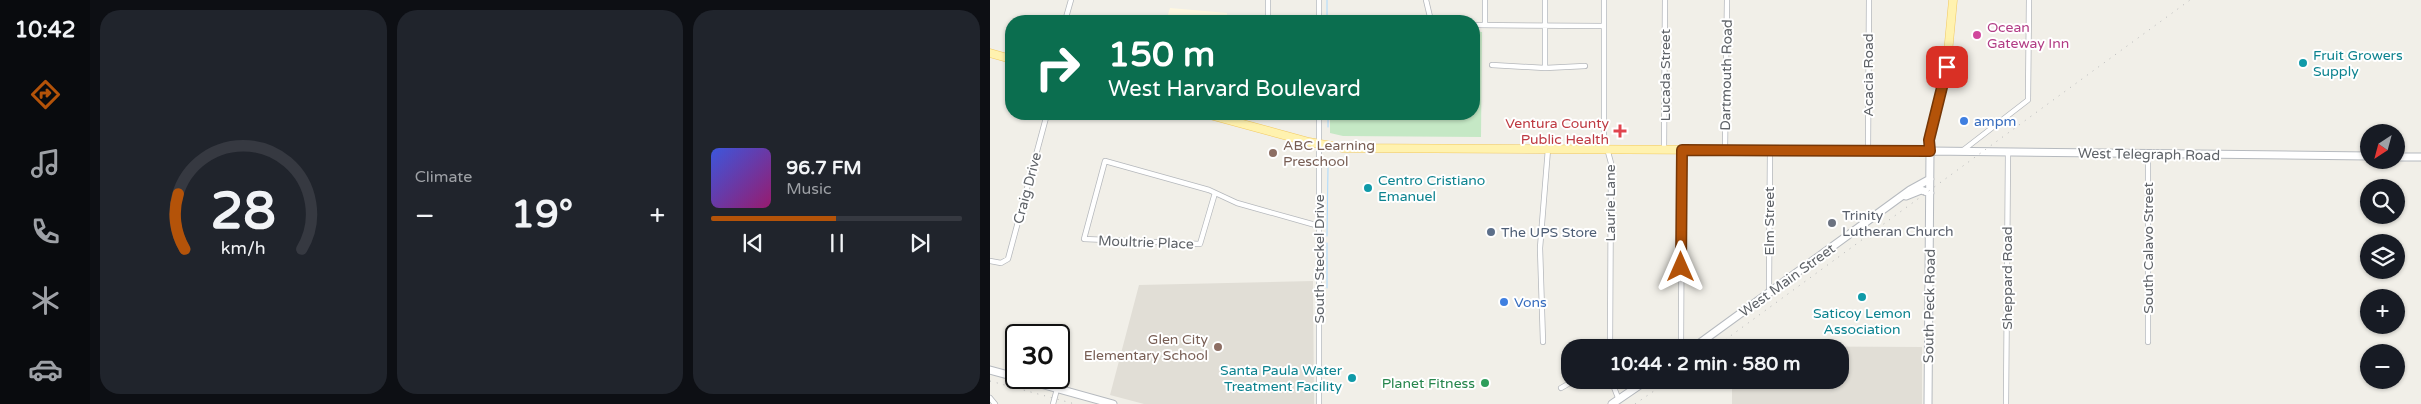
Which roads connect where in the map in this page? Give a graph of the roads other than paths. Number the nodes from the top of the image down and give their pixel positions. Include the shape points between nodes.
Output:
1 (1071, 0) edge
2 (1268, 0) edge
3 (1319, 0) edge
4 (1426, 0) edge
5 (1485, 0) edge
6 (1545, 0) edge
7 (1604, 0) edge
8 (1665, 0) edge
9 (1727, 0) edge
10 (1869, 0) edge
11 (1954, 0) edge
12 (2029, 0) edge
13 (1067, 15) edge
14 (1268, 15) edge
15 (1319, 15) edge
16 (1430, 15) edge
17 (1480, 25) edge
18 (1485, 25) junction
19 (1545, 26) junction
20 (1604, 26) junction
21 (990, 53) edge
22 (1005, 57) edge
23 (1492, 65) dead end
24 (1585, 66) dead end
25 (1544, 68) junction
26 (1045, 120) edge
27 (1229, 120) edge
28 (1319, 120) edge
29 (1320, 144) junction
30 (1608, 148) junction
31 (1548, 149) junction
32 (1664, 150) junction
33 (1682, 150) junction
34 (1725, 150) junction
35 (1770, 150) junction
36 (1868, 150) junction
37 (1930, 151) junction
38 (1962, 152) junction
39 (2008, 152) junction
40 (2148, 155) junction
41 (2360, 156) edge
42 (2405, 157) edge
43 (2421, 157) edge
44 (1930, 179) junction
45 (1215, 193) junction
46 (1930, 193) junction
47 (1897, 200) junction
48 (1319, 226) junction
49 (990, 260) edge
50 (1771, 292) junction
51 (1610, 339) edge
52 (1682, 339) edge
53 (1706, 339) edge
54 (1543, 342) dead end
55 (2148, 342) dead end
56 (990, 370) edge
57 (1005, 374) edge
58 (1057, 389) joint
59 (1613, 389) edge
60 (1634, 389) edge
61 (990, 398) edge
62 (1615, 402) edge
63 (994, 404) edge
64 (1053, 404) edge
65 (1113, 404) edge
66 (1319, 404) edge
67 (1928, 404) edge
68 (2006, 404) edge

1 - 13 street
2 - 14 street
3 - 15 street
4 - 16 street
5 - 18 street
6 - 19 street
7 - 20 street, Laurie Lane
8 - 32 street, Lucada Street
9 - 34 street, Dartmouth Road
10 - 36 street, Acacia Road
11 - 37 main road, South Peck Road via 1946,74 1929,140
12 - 38 street via 2028,100
17 - 18 street
18 - 19 street
19 - 20 street
19 - 25 street
20 - 30 street, Laurie Lane via 1604,137
21 - 22 main road
23 - 25 street
24 - 25 street
26 - 49 street, Craig Drive via 1008,259 1005,262
27 - 29 main road
28 - 29 street, South Steckel Drive
29 - 31 main road via 1374,149
29 - 48 street, South Steckel Drive
30 - 31 main road
30 - 32 main road
30 - 51 street, Laurie Lane via 1611,163
31 - 54 street via 1540,248
32 - 33 main road
33 - 34 main road
33 - 52 street
34 - 35 main road
35 - 36 main road
35 - 50 street, Elm Street
36 - 37 main road
37 - 38 street, West Telegraph Road
37 - 44 street, South Peck Road
38 - 39 street, West Telegraph Road
39 - 40 street, West Telegraph Road
39 - 68 street, Sheppard Road
40 - 41 street, West Telegraph Road
40 - 55 street, South Calavo Street
42 - 43 street
44 - 46 street, South Peck Road
44 - 47 street, West Main Street
45 - 45 street, Moultrie Place via 1200,244 1084,239 1105,161
45 - 48 street, Moultrie Place via 1236,204
46 - 47 street via 1921,190
46 - 67 street, South Peck Road
47 - 50 street, West Main Street
48 - 66 street, South Steckel Drive
50 - 53 street, West Main Street
56 - 57 street
58 - 64 street
58 - 65 street
59 - 62 street
60 - 62 street
61 - 63 street

